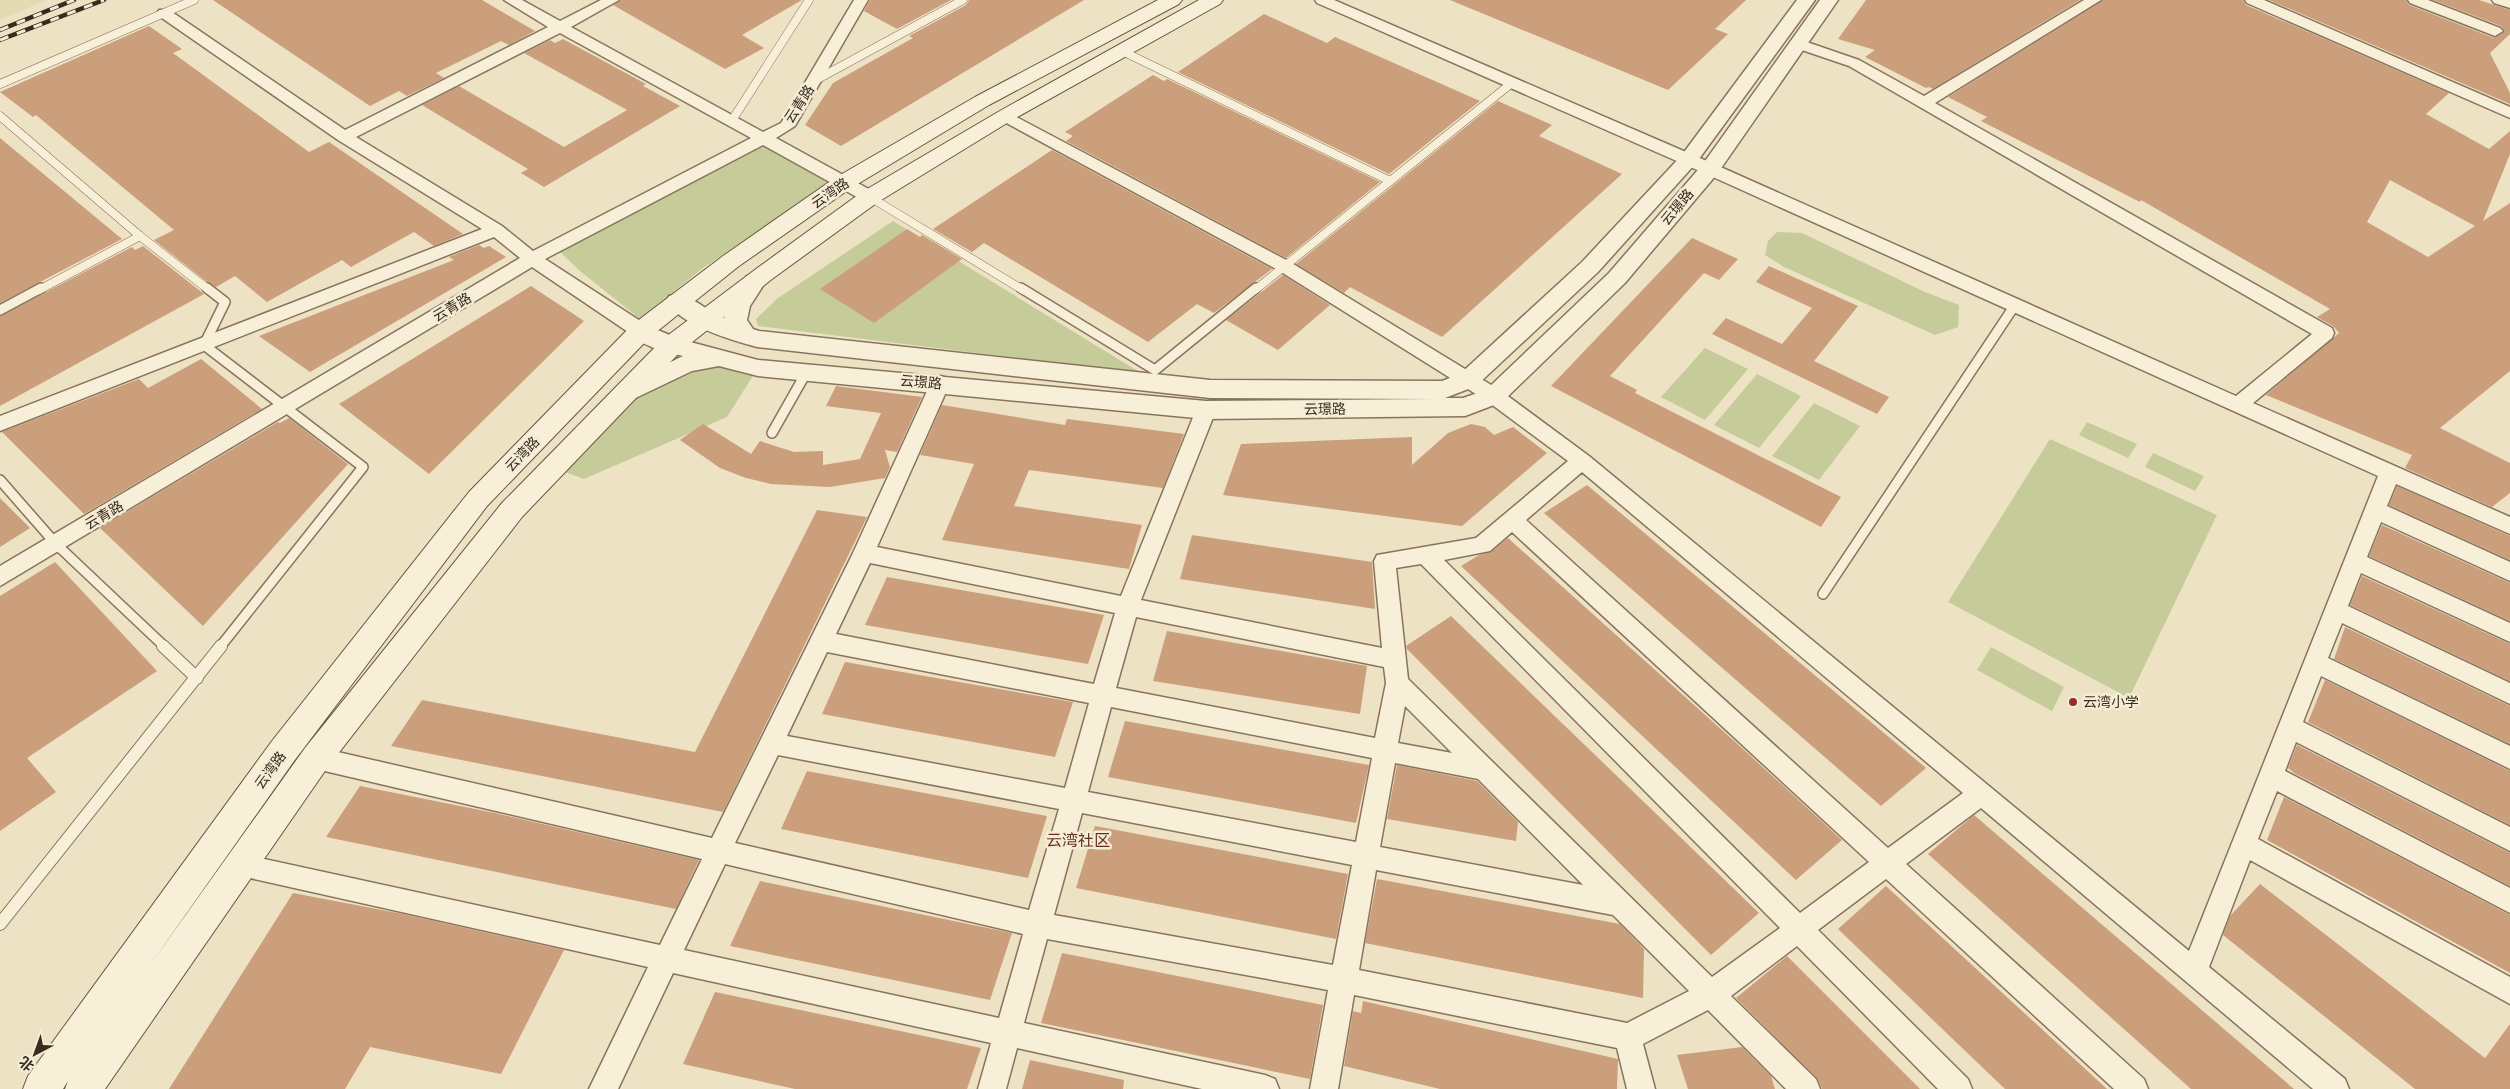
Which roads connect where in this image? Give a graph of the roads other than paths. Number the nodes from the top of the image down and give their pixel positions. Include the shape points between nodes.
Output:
1 (194, 0) edge
2 (511, 0) edge
3 (612, 0) edge
4 (809, 0) edge
5 (861, 0) edge
6 (963, 0) edge
7 (1172, 0) edge
8 (1213, 0) edge
9 (1322, 0) edge
10 (1806, 0) edge
11 (1829, 0) edge
12 (2094, 0) edge
13 (2252, 0) edge
14 (2415, 0) edge
15 (2499, 0) edge
16 (2510, 4) edge
17 (164, 13) junction
18 (560, 27) junction
19 (2495, 31) dead end
20 (1798, 44) junction
21 (1122, 51) junction
22 (813, 82) junction
23 (1513, 82) junction
24 (0, 84) edge
25 (1924, 103) junction
26 (2510, 113) edge
27 (0, 116) edge
28 (1004, 116) junction
29 (731, 122) junction
30 (344, 137) junction
31 (762, 139) junction
32 (1689, 159) junction
33 (1710, 169) junction
34 (1390, 181) junction
35 (843, 183) junction
36 (870, 197) junction
37 (496, 230) junction
38 (140, 236) junction
39 (532, 259) junction
40 (1284, 266) junction
41 (755, 281) junction
42 (677, 301) junction
43 (2015, 305) junction
44 (0, 310) edge
45 (706, 320) junction
46 (641, 331) junction
47 (746, 335) junction
48 (204, 344) junction
49 (672, 345) junction
50 (720, 358) junction
51 (806, 373) junction
52 (1468, 380) junction
53 (940, 383) junction
54 (622, 395) junction
55 (1494, 396) junction
56 (2238, 405) junction
57 (285, 407) junction
58 (1206, 410) junction
59 (0, 424) edge
60 (772, 433) dead end
61 (1582, 461) junction
62 (2390, 472) junction
63 (0, 480) edge
64 (2375, 510) junction
65 (1512, 520) junction
66 (2510, 526) edge
67 (56, 544) junction
68 (864, 552) junction
69 (1426, 555) junction
70 (2355, 561) junction
71 (2510, 572) edge
72 (0, 577) edge
73 (1823, 594) dead end
74 (1128, 606) junction
75 (2336, 610) junction
76 (2510, 633) edge
77 (821, 640) junction
78 (2315, 662) junction
79 (1396, 671) junction
80 (197, 678) junction
81 (2510, 694) edge
82 (1103, 695) junction
83 (2290, 727) junction
84 (771, 743) junction
85 (1385, 750) junction
86 (316, 758) junction
87 (2510, 758) edge
88 (1485, 770) junction
89 (2271, 776) junction
90 (1981, 794) junction
91 (1074, 800) junction
92 (2510, 840) edge
93 (2244, 844) junction
94 (719, 850) junction
95 (1366, 855) junction
96 (1887, 863) junction
97 (241, 866) junction
98 (2510, 900) edge
99 (1619, 904) junction
100 (0, 924) edge
101 (1039, 925) junction
102 (1798, 929) junction
103 (666, 958) junction
104 (2194, 971) junction
105 (1344, 980) junction
106 (2510, 990) edge
107 (1711, 994) junction
108 (1008, 1033) junction
109 (1628, 1037) junction
110 (1800, 1085) edge
111 (41, 1089) edge
112 (83, 1089) edge
113 (603, 1089) edge
114 (992, 1089) edge
115 (1265, 1089) edge
116 (1324, 1089) edge
117 (1641, 1089) edge
118 (1958, 1089) edge
119 (2134, 1089) edge
120 (2335, 1089) edge

1 - 17 lane
2 - 18 street
3 - 18 street
4 - 29 lane
5 - 22 street, 云青路
6 - 22 lane
7 - 35 main road, 云湾路 via 982,101
8 - 21 main road, 云湾路
9 - 23 street
10 - 32 street, 云璟路
11 - 20 street, 云璟路
12 - 25 street
13 - 26 street
14 - 19 street
15 - 16 street
17 - 24 lane
17 - 30 street
18 - 29 street
18 - 30 street
20 - 25 street via 1854,63
20 - 33 street, 云璟路
21 - 28 main road, 云湾路
21 - 34 lane
22 - 31 street, 云青路 via 787,126
23 - 32 street
23 - 34 lane
25 - 56 street via 2325,333
27 - 38 lane
28 - 36 main road, 云湾路
28 - 40 street
29 - 31 street
30 - 37 street
31 - 35 street
31 - 39 street, 云青路
32 - 33 street
32 - 52 street, 云璟路 via 1590,266
33 - 43 street
33 - 55 street, 云璟路 via 1617,278
34 - 40 lane
35 - 36 street
35 - 42 main road, 云湾路
36 - 40 lane via 1155,370
36 - 41 main road, 云湾路
37 - 39 street
37 - 48 street
38 - 44 lane
38 - 48 lane via 225,302
39 - 46 street
39 - 57 street, 云青路
40 - 52 street
41 - 45 main road, 云湾路
41 - 47 street via 739,305 735,320
42 - 45 street, 云璟路
42 - 46 main road, 云湾路
43 - 56 street
43 - 73 lane
45 - 47 street, 云璟路
45 - 49 main road, 云湾路
46 - 49 street, 云璟路
46 - 111 main road, 云湾路 via 478,500 283,751
47 - 52 street, 云璟路 via 757,339 1210,389 1444,390
48 - 57 lane
48 - 59 street
49 - 50 street, 云璟路
49 - 54 main road, 云湾路
50 - 51 street, 云璟路 via 758,368
50 - 54 street via 687,363
51 - 53 street, 云璟路
51 - 60 lane
52 - 55 street
53 - 58 street, 云璟路
53 - 68 street
54 - 86 main road, 云湾路 via 512,510
55 - 58 street, 云璟路 via 1465,407
55 - 61 street
56 - 62 street
57 - 67 street, 云青路
57 - 80 lane via 363,467
58 - 74 street
61 - 65 street
61 - 90 street
62 - 64 street
62 - 66 street
63 - 67 lane
64 - 70 street
64 - 71 street
65 - 69 street via 1482,545
65 - 96 street
67 - 72 street, 云青路
67 - 80 lane
68 - 74 street
68 - 77 street
69 - 79 street via 1385,562
69 - 102 street
70 - 75 street
70 - 76 street
74 - 79 street
74 - 82 street
75 - 78 street
75 - 81 street
77 - 82 street
77 - 84 street
78 - 83 street
78 - 87 street
79 - 85 street
79 - 88 street
80 - 100 lane
82 - 85 street
82 - 91 street
83 - 89 street
83 - 92 street
84 - 91 street
84 - 94 street
85 - 88 street
85 - 95 street
86 - 94 street
86 - 97 main road, 云湾路
88 - 99 street
89 - 93 street
89 - 98 street
90 - 96 street
90 - 104 street
91 - 95 street
91 - 101 street
93 - 104 street
93 - 106 street
94 - 101 street
94 - 103 street
95 - 99 street
95 - 105 street
96 - 102 street
96 - 119 street
97 - 103 street
97 - 112 main road, 云湾路
99 - 107 street
101 - 105 street
101 - 108 street
102 - 107 street
102 - 118 street
103 - 108 street
103 - 113 street
104 - 120 street
105 - 109 street
105 - 116 street
107 - 109 street
107 - 110 street
108 - 114 street
108 - 115 street
109 - 117 street

